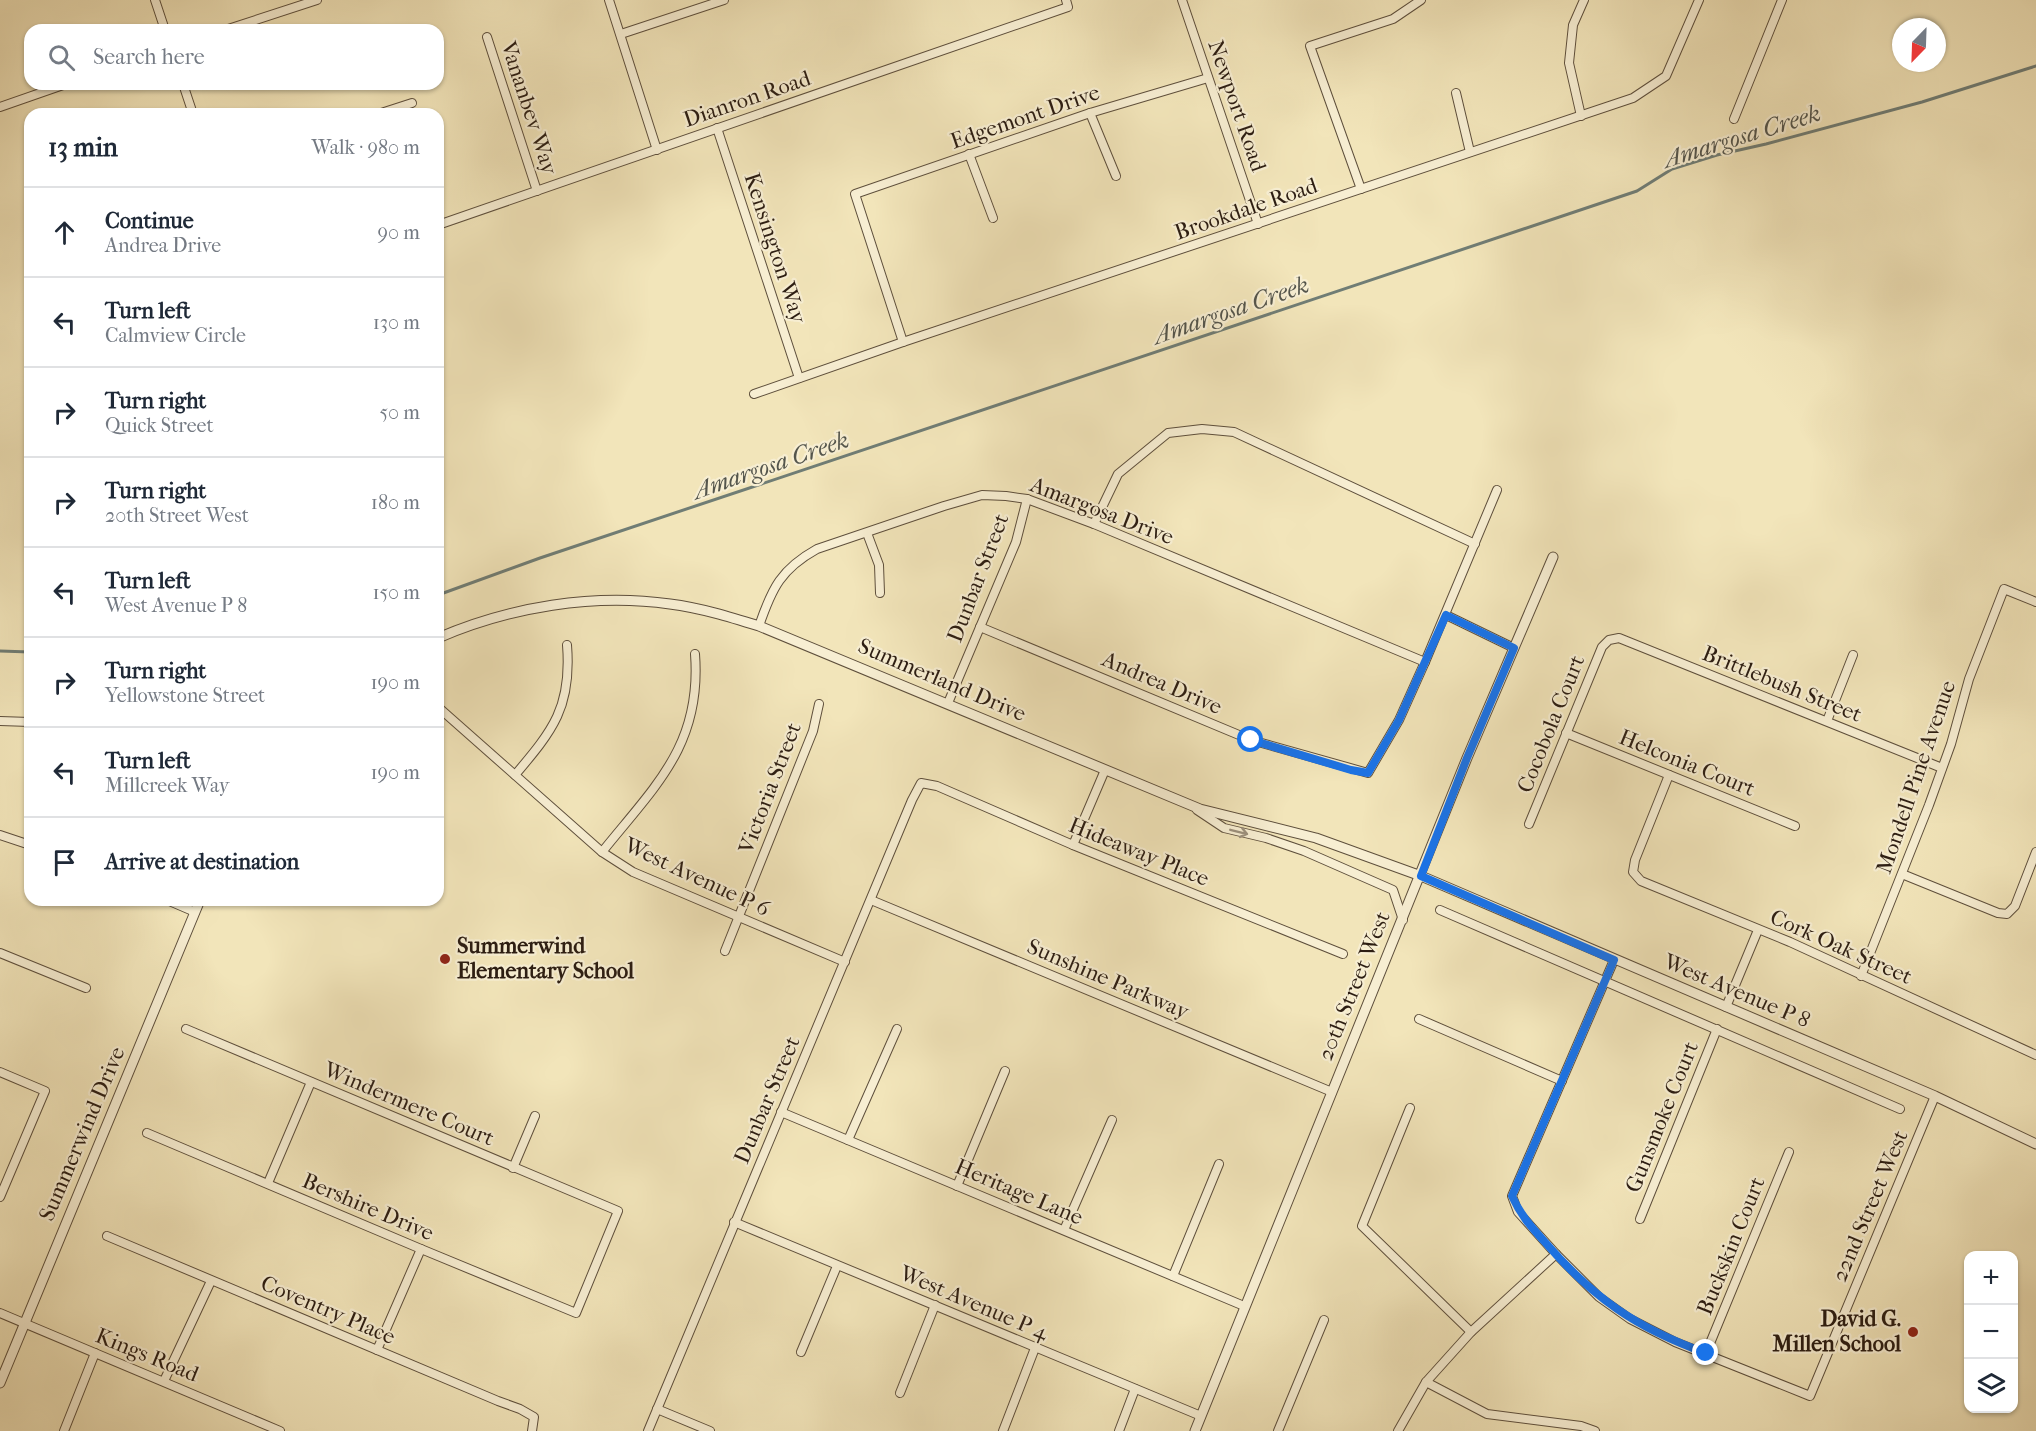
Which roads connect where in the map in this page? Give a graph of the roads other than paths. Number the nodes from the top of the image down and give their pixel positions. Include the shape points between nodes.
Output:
1 (155, 0) edge
2 (317, 0) edge
3 (609, 0) edge
4 (724, 0) edge
5 (1182, 0) edge
6 (1421, 0) edge
7 (1584, 0) edge
8 (1699, 0) edge
9 (1782, 0) edge
10 (1067, 3) edge
11 (163, 24) edge
12 (243, 24) edge
13 (621, 34) junction
14 (487, 37) dead end
15 (1208, 78) junction
16 (49, 90) edge
17 (185, 90) edge
18 (1456, 93) dead end
19 (412, 103) dead end
20 (0, 107) edge
21 (191, 108) edge
22 (397, 108) edge
23 (1090, 113) junction
24 (1581, 116) junction
25 (1734, 119) dead end
26 (717, 128) junction
27 (657, 150) junction
28 (1470, 152) junction
29 (969, 154) junction
30 (1116, 177) dead end
31 (1361, 189) junction
32 (537, 192) junction
33 (993, 219) dead end
34 (444, 223) edge
35 (1258, 224) junction
36 (903, 342) junction
37 (799, 378) junction
38 (754, 394) dead end
39 (1497, 490) dead end
40 (1027, 499) junction
41 (1094, 524) junction
42 (867, 533) junction
43 (1475, 544) junction
44 (1553, 557) dead end
45 (880, 592) dead end
46 (2036, 602) edge
47 (1446, 615) junction
48 (759, 626) junction
49 (980, 627) junction
50 (444, 635) edge
51 (1608, 640) joint
52 (567, 645) dead end
53 (1514, 648) junction
54 (694, 654) dead end
55 (1853, 655) dead end
56 (1425, 662) junction
57 (948, 703) junction
58 (819, 704) dead end
59 (444, 712) edge
60 (0, 721) edge
61 (1827, 721) junction
62 (24, 722) edge
63 (1566, 733) junction
64 (1942, 768) junction
65 (1105, 770) junction
66 (515, 775) junction
67 (1669, 775) junction
68 (921, 783) joint
69 (1188, 804) junction
70 (1529, 824) dead end
71 (1795, 826) dead end
72 (0, 836) edge
73 (24, 843) edge
74 (1072, 845) junction
75 (602, 852) junction
76 (2036, 852) edge
77 (1902, 874) junction
78 (1421, 876) junction
79 (871, 900) junction
80 (181, 906) edge
81 (198, 906) edge
82 (1440, 910) dead end
83 (195, 912) junction
84 (739, 917) junction
85 (1403, 920) junction
86 (1758, 930) junction
87 (725, 951) dead end
88 (0, 953) edge
89 (1343, 954) dead end
90 (1614, 960) junction
91 (845, 962) junction
92 (1861, 976) junction
93 (1605, 980) junction
94 (86, 988) dead end
95 (1726, 1007) junction
96 (1419, 1019) dead end
97 (186, 1029) dead end
98 (897, 1029) dead end
99 (1717, 1029) junction
100 (2036, 1055) edge
101 (1005, 1071) dead end
102 (0, 1072) edge
103 (1562, 1081) junction
104 (311, 1082) junction
105 (1332, 1092) junction
106 (1935, 1096) junction
107 (1410, 1108) dead end
108 (1900, 1109) dead end
109 (781, 1112) junction
110 (535, 1116) dead end
111 (1112, 1120) dead end
112 (147, 1133) dead end
113 (848, 1140) junction
114 (2036, 1144) edge
115 (1790, 1152) dead end
116 (1219, 1164) dead end
117 (513, 1168) junction
118 (268, 1183) junction
119 (957, 1186) junction
120 (0, 1197) edge
121 (1640, 1219) dead end
122 (734, 1222) junction
123 (1064, 1230) junction
124 (107, 1236) dead end
125 (421, 1249) junction
126 (1556, 1254) junction
127 (837, 1266) junction
128 (1173, 1276) junction
129 (210, 1281) junction
130 (935, 1305) junction
131 (1244, 1306) junction
132 (0, 1313) edge
133 (576, 1313) joint
134 (1324, 1320) dead end
135 (24, 1323) junction
136 (1471, 1332) junction
137 (1035, 1348) junction
138 (377, 1350) junction
139 (801, 1352) dead end
140 (95, 1353) junction
141 (1706, 1353) junction
142 (164, 1381) junction
143 (1426, 1382) junction
144 (0, 1383) edge
145 (1135, 1389) junction
146 (900, 1393) dead end
147 (657, 1409) junction
148 (1201, 1416) junction
149 (63, 1431) edge
150 (280, 1431) edge
151 (532, 1431) edge
152 (648, 1431) edge
153 (710, 1431) edge
154 (1003, 1431) edge
155 (1119, 1431) edge
156 (1195, 1431) edge
157 (1278, 1431) edge
158 (1398, 1431) edge
159 (1594, 1431) edge

1 - 11 street
2 - 12 street
3 - 13 street
4 - 13 street
5 - 15 street, Newport Road
6 - 31 street via 1393,19 1310,46
7 - 24 street via 1574,25 1569,63
8 - 24 street, Brookdale Road via 1666,76 1633,98
9 - 25 street
10 - 26 street, Dianron Road
13 - 27 street
14 - 32 street, Vananbev Way
15 - 23 street, Edgemont Drive
15 - 35 street, Newport Road
16 - 20 street
17 - 21 street
18 - 28 street
19 - 22 street
23 - 29 street, Edgemont Drive
23 - 30 street
24 - 28 street, Brookdale Road
26 - 27 street, Dianron Road
26 - 37 street, Kensington Way
27 - 32 street, Dianron Road
28 - 31 street, Brookdale Road
29 - 33 street
29 - 36 street, Edgemont Drive via 855,195
31 - 35 street, Brookdale Road
32 - 34 street, Dianron Road
35 - 36 street, Brookdale Road
36 - 37 street, Brookdale Road
37 - 38 street, Brookdale Road
39 - 43 street
40 - 41 street, Amargosa Drive
40 - 42 street, Amargosa Drive via 982,495
40 - 49 street, Dunbar Street via 1016,543
41 - 43 street via 1118,474 1168,433 1202,429 1234,432
41 - 56 street, Amargosa Drive
42 - 45 street via 879,565
42 - 48 street, Amargosa Drive via 797,559 769,598
43 - 47 street
44 - 53 street, 20th Street West
46 - 64 street, Mondell Pine Avenue via 2004,589 1969,679
47 - 53 street
47 - 56 street
48 - 50 street, Summerland Drive via 715,612 628,600 535,607
48 - 57 street, Summerland Drive
49 - 56 street, Andrea Drive via 1251,740 1368,773 1399,720
49 - 57 street, Dunbar Street
51 - 61 street, Brittlebush Street via 1619,638
51 - 63 street, Cocobola Court
52 - 66 street via 568,683 553,728
53 - 78 street, 20th Street West
54 - 75 street via 697,679 680,749
55 - 61 street
57 - 65 street, Summerland Drive
58 - 84 street, Victoria Street via 813,731
59 - 66 street, West Avenue P 6
60 - 62 street
61 - 64 street, Brittlebush Street
63 - 67 street, Helconia Court
63 - 70 street, Cocobola Court
64 - 77 street, Mondell Pine Avenue
65 - 69 street, Summerland Drive
65 - 74 street
66 - 75 street, West Avenue P 6
67 - 71 street, Helconia Court
67 - 86 street, Cork Oak Street via 1633,872 1641,881
68 - 74 street, Hideaway Place via 937,786
68 - 79 street, Dunbar Street
69 - 78 street, Summerland Drive via 1316,838
69 -> 85 street via 1224,828 1304,851 1393,890
72 - 73 street
74 - 89 street, Hideaway Place
75 - 84 street, West Avenue P 6 via 633,872
76 - 77 street via 2015,906 2007,914
77 - 92 street, Mondell Pine Avenue
78 - 85 street, 20th Street West
78 - 90 street, West Avenue P 8
79 - 91 street, Dunbar Street
79 - 105 street, Sunshine Parkway
80 - 83 street
81 - 83 street, Summerwind Drive
82 - 93 street, West Avenue P 8
83 - 135 street, Summerwind Drive
84 - 87 street, Victoria Street
84 - 91 street, West Avenue P 6
85 - 105 street, 20th Street West
86 - 92 street, Cork Oak Street
86 - 95 street
88 - 94 street
90 - 93 street
90 - 95 street, West Avenue P 8
91 - 109 street, Dunbar Street
92 - 100 street, Cork Oak Street
93 - 99 street, West Avenue P 8
93 - 103 street
95 - 106 street, West Avenue P 8
96 - 103 street
97 - 104 street, Windermere Court
98 - 113 street
99 - 108 street, West Avenue P 8
99 - 121 street, Gunsmoke Court
101 - 119 street
102 - 120 street via 45,1091
103 - 126 street via 1512,1196 1518,1212
104 - 117 street, Windermere Court
104 - 118 street
105 - 131 street, 20th Street West
106 - 114 street, West Avenue P 8
106 - 141 street, 22nd Street West via 1810,1396
107 - 136 street via 1362,1226
109 - 113 street, Heritage Lane
109 - 122 street, Dunbar Street
110 - 117 street
111 - 123 street
112 - 118 street, Bershire Drive
113 - 119 street, Heritage Lane
115 - 141 street, Buckskin Court
116 - 128 street
117 - 133 street, Windermere Court via 618,1211
118 - 125 street, Bershire Drive
119 - 123 street, Heritage Lane
122 - 127 street, West Avenue P 4
122 - 147 street, Dunbar Street
123 - 128 street, Heritage Lane
124 - 129 street, Coventry Place
125 - 133 street, Bershire Drive
125 - 138 street
126 - 136 street
126 - 141 street via 1599,1297 1630,1318
127 - 130 street, West Avenue P 4
127 - 139 street
128 - 131 street, Heritage Lane
129 - 138 street, Coventry Place
129 - 142 street
130 - 137 street, West Avenue P 4
130 - 146 street
131 - 148 street, 20th Street West
132 - 135 street, Kings Road
134 - 157 street
135 - 140 street, Kings Road
135 - 144 street, Summerwind Drive
136 - 143 street
137 - 145 street, West Avenue P 4
137 - 154 street
138 - 151 street, Coventry Place via 520,1409 534,1417
140 - 142 street, Kings Road
140 - 149 street
142 - 150 street, Kings Road
143 - 158 street
143 - 159 street via 1487,1414
145 - 148 street, West Avenue P 4
145 - 155 street
147 - 152 street, Dunbar Street
147 - 153 street
148 - 156 street, 20th Street West

